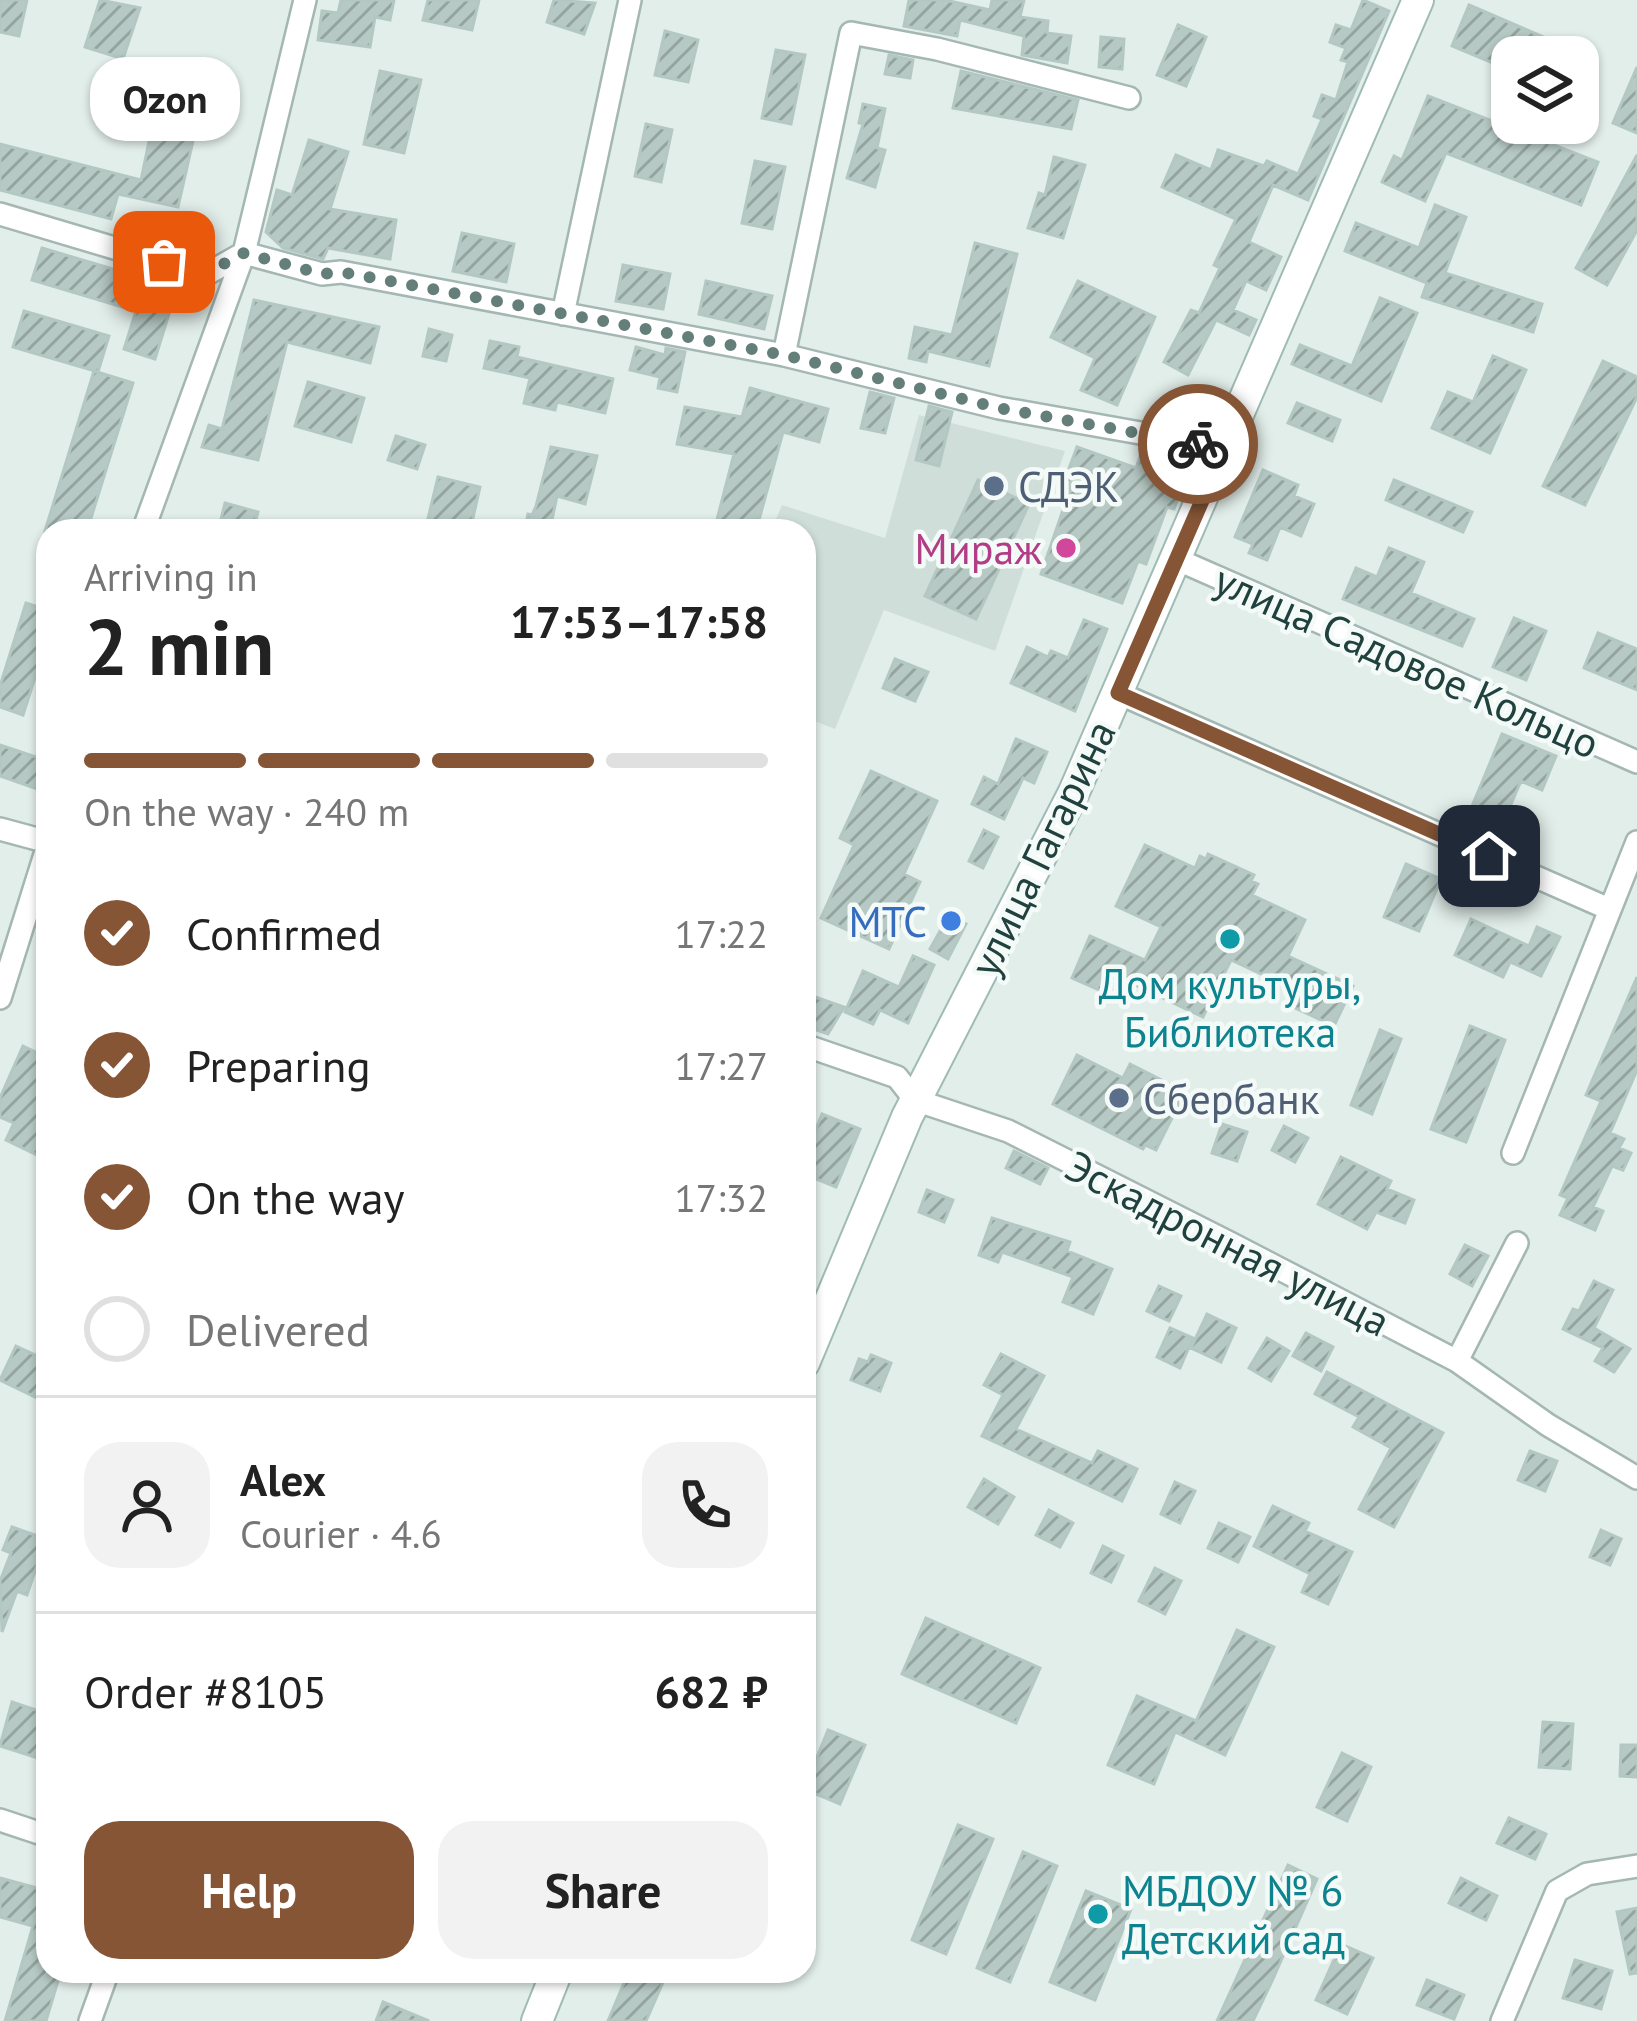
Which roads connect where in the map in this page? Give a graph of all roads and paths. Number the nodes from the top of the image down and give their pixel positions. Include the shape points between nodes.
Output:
1 (305, 0) edge
2 (630, 0) edge
3 (1418, 0) edge
4 (1129, 98) dead end
5 (0, 214) edge
6 (244, 253) junction
7 (563, 314) junction
8 (784, 355) junction
9 (1225, 448) junction
10 (147, 519) edge
11 (1176, 559) junction
12 (1118, 693) junction
13 (1637, 762) edge
14 (0, 829) edge
15 (36, 840) edge
16 (1637, 842) edge
17 (36, 882) edge
18 (1609, 909) junction
19 (0, 998) edge
20 (816, 1049) edge
21 (915, 1100) junction
22 (1513, 1153) dead end
23 (1517, 1243) dead end
24 (816, 1335) edge
25 (1457, 1361) junction
26 (1637, 1478) edge
27 (0, 1820) edge
28 (36, 1831) edge
29 (1637, 1866) edge
30 (104, 1983) edge
31 (551, 1983) edge
32 (90, 2021) edge
33 (537, 2021) edge
34 (1502, 2021) edge

1 - 6 street
2 - 7 street
3 - 9 street, улица Гагарина
4 - 8 street via 851,33
5 - 6 street via 205,274
6 - 7 street
6 - 10 street
7 - 8 street
8 - 9 street via 999,408
9 - 11 street, улица Гагарина
11 - 12 street, улица Гагарина
11 - 13 street, улица Садовое Кольцо
12 - 18 street
12 - 21 street, улица Гагарина
14 - 15 street
16 - 18 street
17 - 19 street
18 - 22 street
20 - 21 street, Эскадронная улица via 897,1077
21 - 24 street, улица Гагарина
21 - 25 street, Эскадронная улица via 1008,1131
23 - 25 street
25 - 26 street, Эскадронная улица
27 - 28 street
29 - 34 street via 1588,1874 1557,1891
30 - 32 street
31 - 33 street

